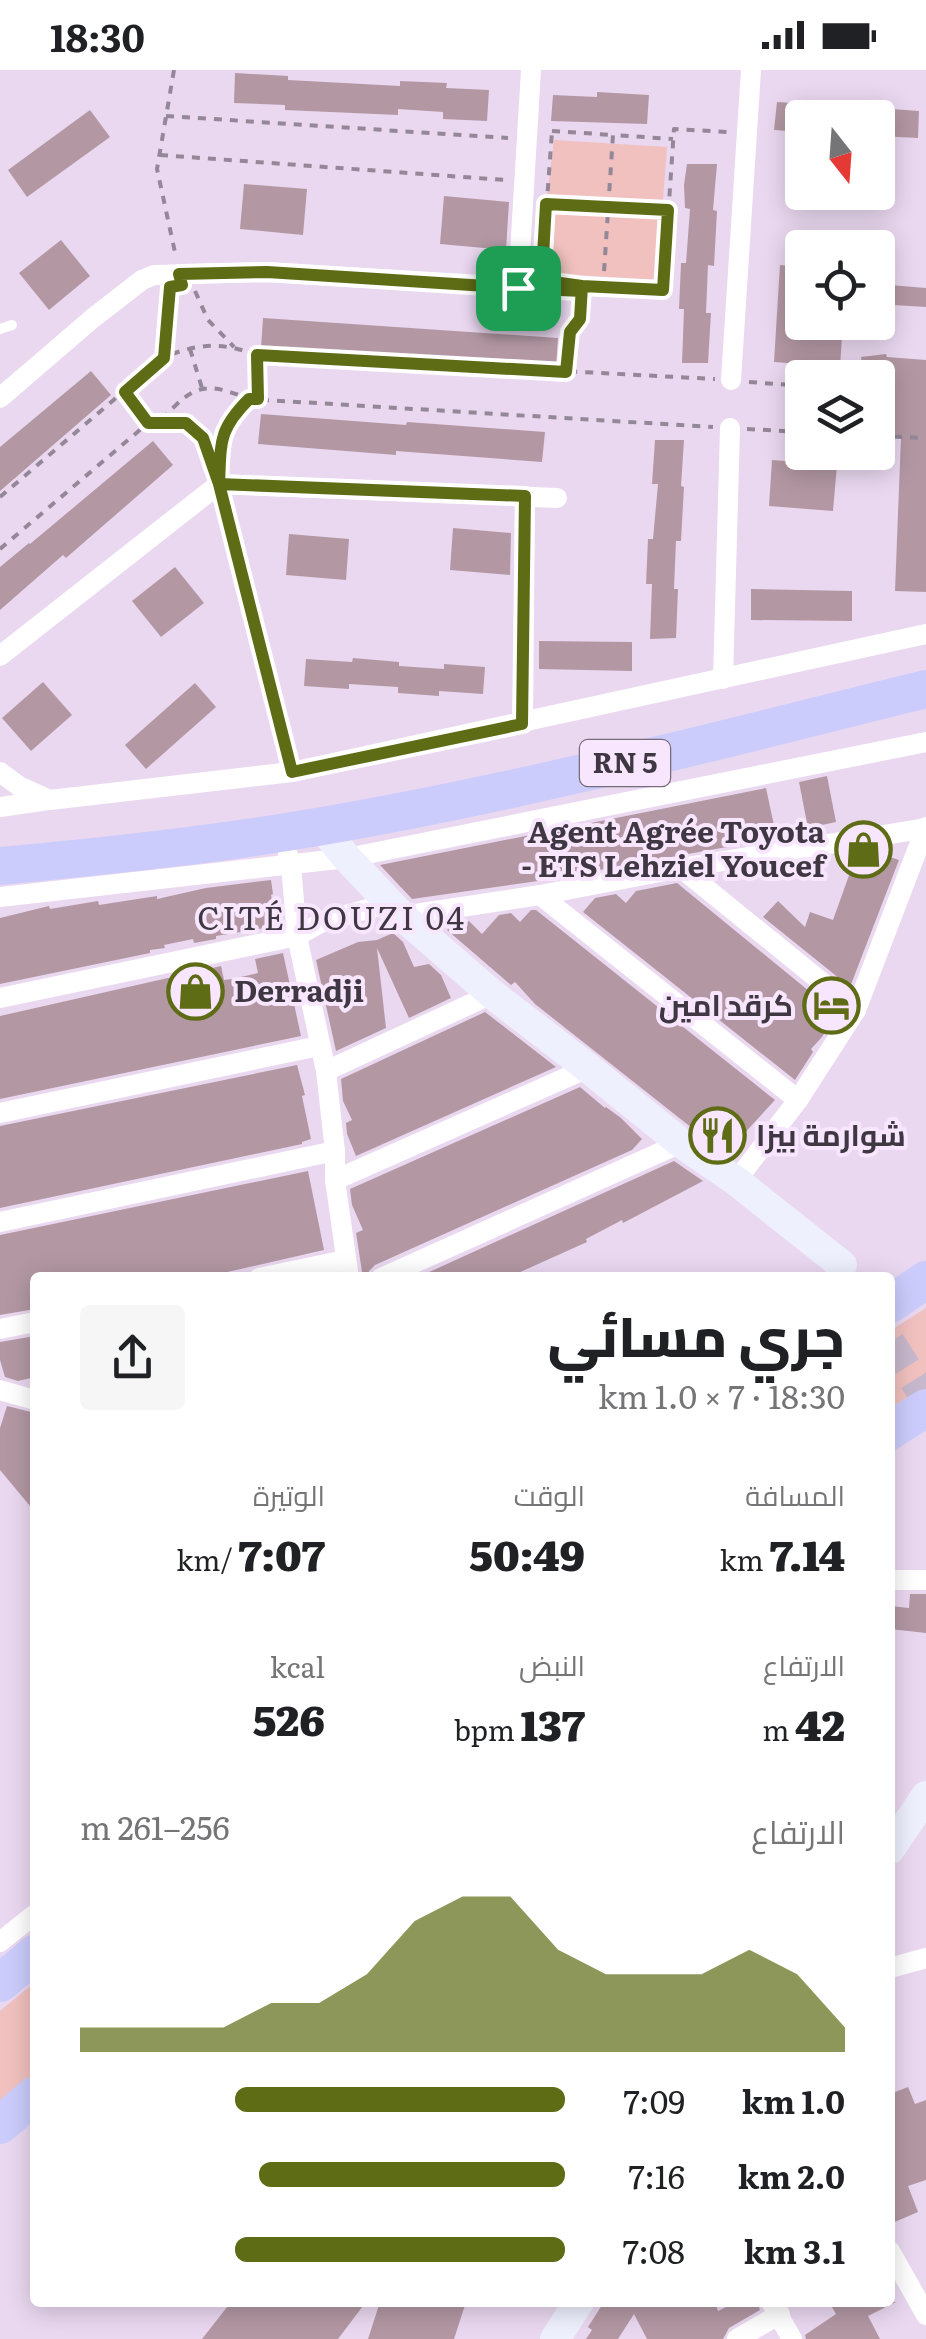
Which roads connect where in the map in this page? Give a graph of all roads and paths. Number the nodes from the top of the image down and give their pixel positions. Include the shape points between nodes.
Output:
1 (174, 70) edge
2 (531, 70) edge
3 (750, 70) edge
4 (166, 116) junction
5 (552, 131) junction
6 (726, 132) dead end
7 (528, 134) junction
8 (612, 135) junction
9 (673, 139) junction
10 (160, 155) junction
11 (525, 182) junction
12 (546, 204) junction
13 (608, 207) junction
14 (668, 210) junction
15 (544, 278) dead end
16 (180, 279) junction
17 (518, 288) junction
18 (592, 289) junction
19 (190, 347) junction
20 (234, 347) junction
21 (257, 355) junction
22 (164, 358) junction
23 (566, 372) junction
24 (731, 380) junction
25 (785, 384) edge
26 (202, 388) junction
27 (125, 392) junction
28 (0, 398) edge
29 (249, 399) junction
30 (258, 399) junction
31 (160, 421) junction
32 (148, 423) junction
33 (730, 428) junction
34 (785, 431) edge
35 (895, 437) edge
36 (926, 438) edge
37 (219, 484) junction
38 (525, 496) junction
39 (0, 497) edge
40 (557, 498) dead end
41 (0, 549) edge
42 (926, 634) edge
43 (0, 656) edge
44 (926, 673) edge
45 (722, 679) junction
46 (926, 689) edge
47 (522, 724) junction
48 (926, 742) edge
49 (0, 772) edge
50 (292, 772) junction
51 (50, 800) junction
52 (0, 807) edge
53 (321, 826) junction
54 (926, 827) edge
55 (0, 842) edge
56 (286, 849) junction
57 (347, 858) junction
58 (0, 866) edge
59 (681, 868) junction
60 (540, 895) junction
61 (0, 897) edge
62 (402, 916) junction
63 (297, 936) junction
64 (492, 994) junction
65 (0, 998) edge
66 (856, 1010) junction
67 (319, 1046) junction
68 (588, 1068) junction
69 (326, 1071) junction
70 (798, 1100) junction
71 (0, 1113) edge
72 (680, 1143) junction
73 (335, 1151) junction
74 (334, 1180) junction
75 (736, 1181) junction
76 (0, 1222) edge
77 (833, 1267) edge
78 (347, 1269) edge
79 (318, 1272) edge
80 (394, 1272) edge
81 (926, 1280) edge
82 (895, 1301) edge
83 (30, 1323) edge
84 (0, 1329) edge
85 (0, 1390) edge
86 (30, 1399) edge
87 (926, 1408) edge
88 (895, 1428) edge
89 (895, 1580) edge
90 (926, 1580) edge
91 (926, 1796) edge
92 (895, 1842) edge
93 (30, 1918) edge
94 (0, 1942) edge
95 (30, 1958) edge
96 (926, 1958) edge
97 (895, 1967) edge
98 (0, 1982) edge
99 (30, 2099) edge
100 (0, 2125) edge
101 (895, 2260) edge
102 (577, 2307) edge
103 (776, 2308) edge
104 (926, 2314) edge
105 (555, 2339) edge
106 (738, 2339) edge
107 (792, 2339) edge

1 - 4 path
2 - 7 street
3 - 24 street
4 - 7 path
4 - 10 path
5 - 7 path
5 - 8 path
5 - 12 path
6 - 9 path via 674,130
7 - 11 street
8 - 9 path
8 - 13 path
9 - 14 path
10 - 11 path
10 - 16 path
11 - 17 street
12 - 13 path
12 - 15 path
13 - 14 path
13 - 18 path
14 - 18 path via 663,290
16 - 17 street via 267,272
16 - 20 path via 192,285 208,320
16 - 22 path via 170,287
16 - 28 street via 142,280
17 - 18 street
18 - 23 path via 570,332
19 - 20 path
19 - 22 path
19 - 26 path
20 - 21 path
21 - 23 path
21 - 30 path
22 - 27 path
23 - 24 path
24 - 25 path
26 - 29 path
26 - 31 path
27 - 32 path
27 - 39 path
29 - 30 path
29 - 37 path via 221,438
30 - 33 path
31 - 32 path
31 - 37 path via 186,423 203,438
32 - 41 path
33 - 34 path
33 - 45 street
35 - 36 path
37 - 38 street
37 - 43 street
37 - 50 path
38 - 40 street
38 - 47 street
42 - 45 street
44 - 55 highway, RN 5 via 799,709 378,798
45 - 47 street
46 - 53 highway, RN 5 via 555,780
47 - 50 street
48 - 57 street
49 - 51 street
50 - 51 street
51 - 52 street
53 - 56 highway, RN 5
53 - 57 street
54 - 59 street
54 - 66 street
56 - 57 street
56 - 58 highway, RN 5 via 172,849
56 - 61 street
56 - 63 street
57 - 62 street
59 - 60 street
59 - 66 street
60 - 62 street
60 - 70 street
62 - 63 street via 379,906
62 - 64 street
63 - 65 street
63 - 67 street
64 - 68 street
64 - 69 street
66 - 70 street
67 - 69 street
67 - 71 street
68 - 72 street
68 - 74 street
69 - 73 street
70 - 75 street
72 - 75 street
72 - 80 street
73 - 74 street
73 - 76 street
74 - 78 street
75 - 77 street
78 - 79 street
81 - 82 highway
83 - 84 street
85 - 86 street
87 - 88 highway
89 - 90 street
91 - 92 street
93 - 94 street
95 - 98 highway
96 - 97 street
99 - 100 highway
101 - 104 street
102 - 105 street
103 - 106 street
103 - 107 street

